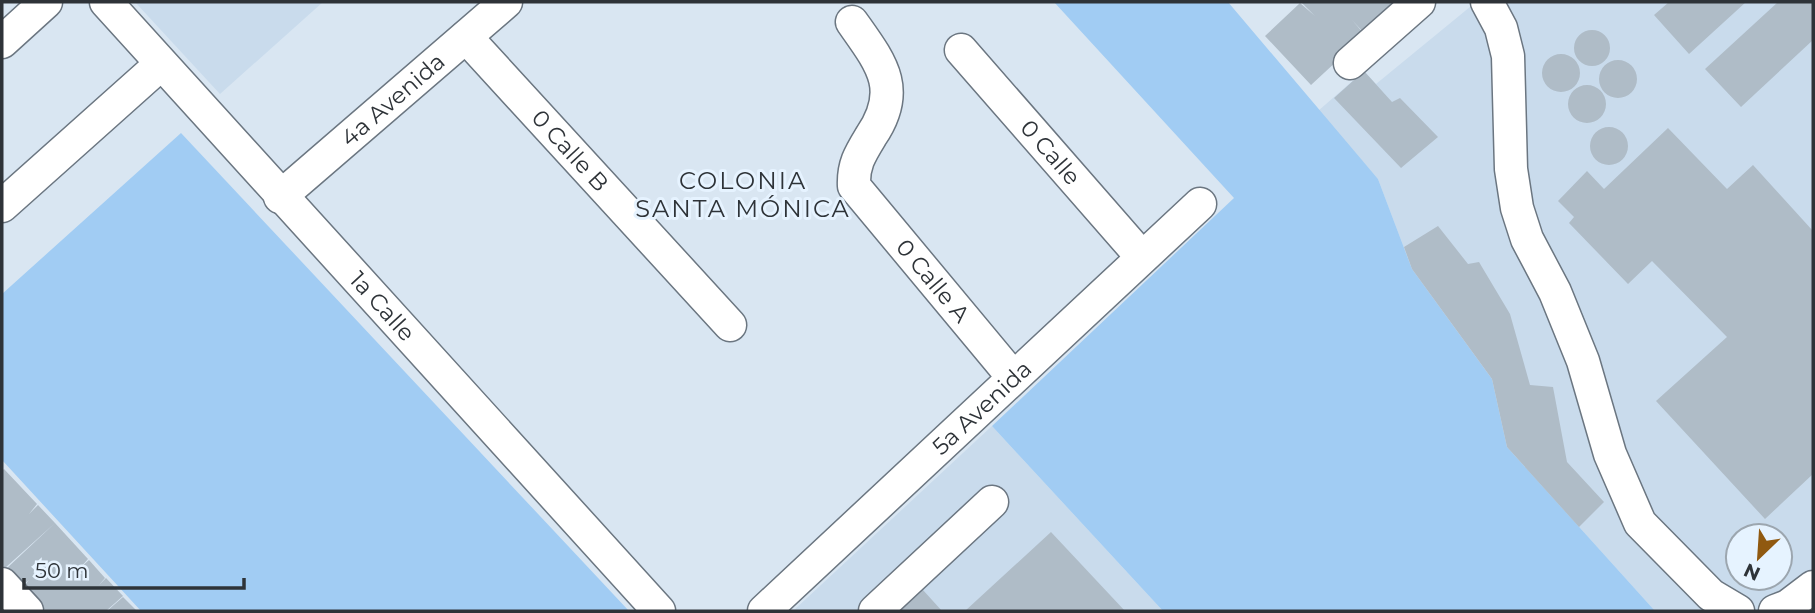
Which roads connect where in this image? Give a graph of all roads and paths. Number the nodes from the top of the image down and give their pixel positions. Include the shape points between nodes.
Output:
1 (46, 2) edge
2 (106, 2) edge
3 (506, 2) edge
4 (1419, 2) edge
5 (1488, 2) edge
6 (852, 22) dead end
7 (466, 37) junction
8 (2, 42) edge
9 (961, 50) dead end
10 (1350, 63) dead end
11 (161, 64) junction
12 (280, 197) junction
13 (1200, 204) dead end
14 (2, 206) edge
15 (1141, 256) junction
16 (730, 325) dead end
17 (1013, 377) junction
18 (992, 502) dead end
19 (2, 584) edge
20 (1813, 587) edge
21 (27, 611) edge
22 (659, 611) edge
23 (764, 611) edge
24 (875, 611) edge
25 (1738, 611) edge
26 (1775, 611) edge

1 - 8 street
2 - 11 street, 1a Calle
3 - 7 street, 4a Avenida
4 - 10 street
5 - 25 street via 1508,56 1511,169 1517,208 1583,361 1610,454 1640,523 1711,595
6 - 17 street, 0 Calle A via 882,69 888,106 858,156 854,187
7 - 12 street, 4a Avenida
7 - 16 street, 0 Calle B
9 - 15 street, 0 Calle
11 - 12 street, 1a Calle
11 - 14 street
12 - 22 street, 1a Calle
13 - 15 street, 5a Avenida
15 - 17 street, 5a Avenida
17 - 23 street, 5a Avenida
18 - 24 street
19 - 21 street
20 - 26 street

